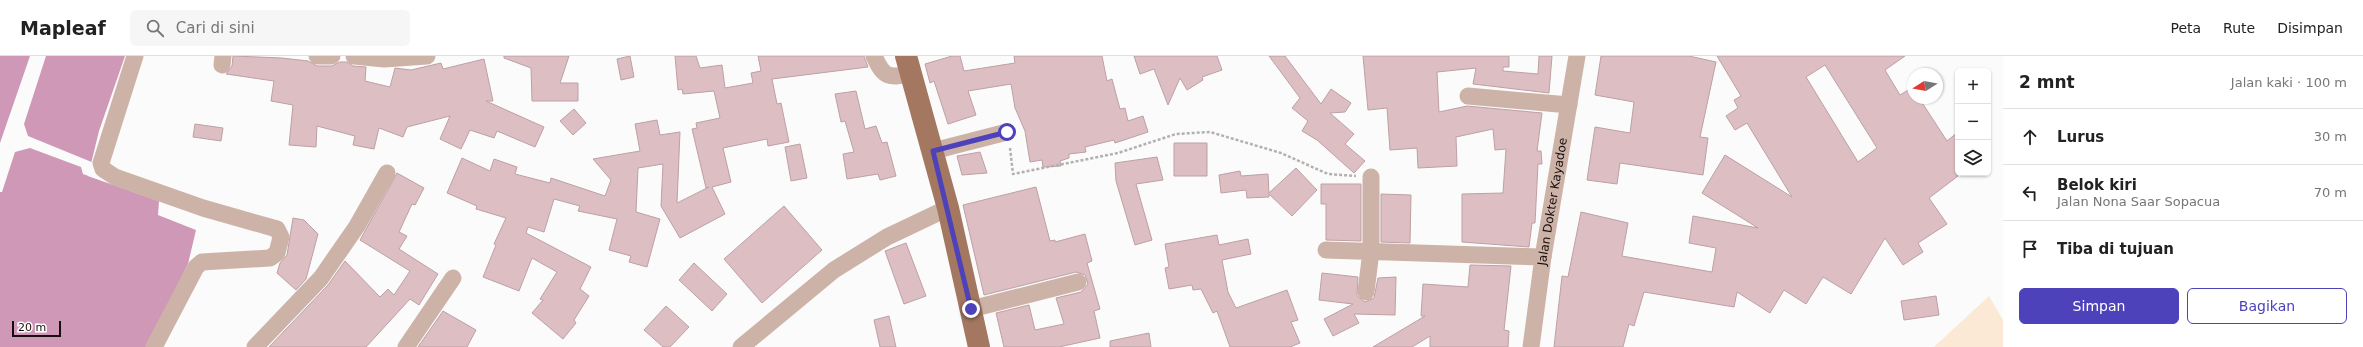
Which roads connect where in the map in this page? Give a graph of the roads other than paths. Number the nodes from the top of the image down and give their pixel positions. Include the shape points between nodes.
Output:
1 (135, 56) edge
2 (317, 56) edge
3 (332, 56) edge
4 (354, 56) edge
5 (427, 56) edge
6 (874, 56) edge
7 (1577, 56) edge
8 (908, 65) edge
9 (1468, 96) dead end
10 (1569, 104) junction
11 (1007, 132) road end
12 (933, 151) junction
13 (387, 173) dead end
14 (1370, 177) road end
15 (948, 208) junction
16 (1326, 250) dead end
17 (1371, 251) junction
18 (1543, 257) junction
19 (453, 278) dead end
20 (1078, 282) dead end
21 (1366, 292) dead end
22 (971, 309) junction
23 (154, 347) edge
24 (255, 347) edge
25 (406, 347) edge
26 (741, 347) edge
27 (979, 347) edge
28 (1531, 347) edge

1 - 23 street via 101,163 103,169 115,177 203,208 276,229 281,236 277,253 270,258 202,262 196,267
2 - 3 street
4 - 5 street
6 - 8 street via 885,74 894,77
7 - 10 street, Jalan Dokter Kayadoe
8 - 12 main road
9 - 10 street
10 - 18 street, Jalan Dokter Kayadoe
11 - 12 street
12 - 15 main road
13 - 24 street via 357,226 320,278
14 - 17 street
15 - 22 main road
15 - 26 street via 887,237 834,270
16 - 17 street
17 - 18 street
17 - 21 street
18 - 28 street, Jalan Dokter Kayadoe
19 - 25 street
20 - 22 street
22 - 27 main road

